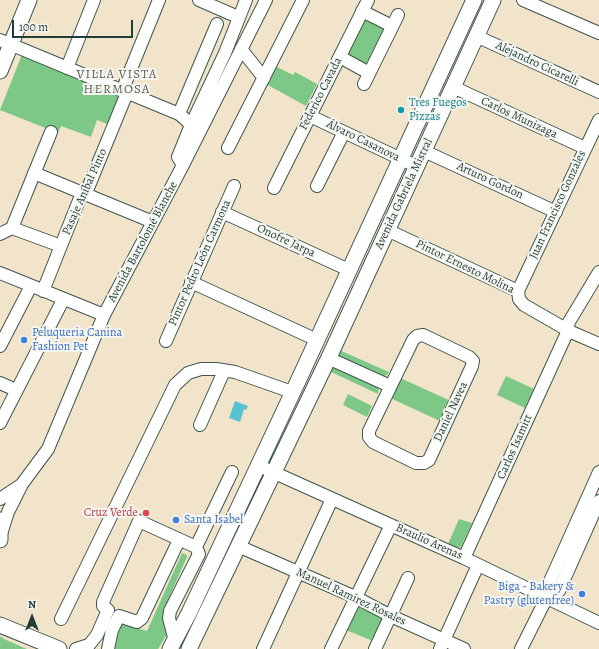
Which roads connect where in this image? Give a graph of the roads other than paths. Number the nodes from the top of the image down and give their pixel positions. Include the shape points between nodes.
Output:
1 (29, 0) edge
2 (94, 0) edge
3 (159, 0) edge
4 (199, 0) edge
5 (246, 0) edge
6 (266, 0) edge
7 (303, 0) edge
8 (368, 0) edge
9 (474, 0) edge
10 (493, 0) edge
11 (523, 0) edge
12 (362, 11) junction
13 (238, 17) junction
14 (217, 24) dead end
15 (599, 33) edge
16 (476, 36) junction
17 (6, 42) edge
18 (241, 49) junction
19 (340, 58) junction
20 (67, 68) junction
21 (0, 71) edge
22 (369, 73) junction
23 (264, 78) junction
24 (364, 84) dead end
25 (453, 87) junction
26 (125, 92) junction
27 (599, 92) edge
28 (179, 114) junction
29 (310, 116) junction
30 (599, 120) edge
31 (191, 125) junction
32 (51, 132) dead end
33 (344, 132) junction
34 (228, 148) dead end
35 (585, 148) junction
36 (424, 151) junction
37 (401, 160) junction
38 (183, 165) junction
39 (416, 166) junction
40 (34, 173) junction
41 (234, 186) dead end
42 (317, 186) dead end
43 (274, 188) dead end
44 (85, 194) junction
45 (222, 212) junction
46 (556, 212) junction
47 (153, 222) junction
48 (12, 228) junction
49 (387, 230) junction
50 (0, 234) edge
51 (61, 246) junction
52 (349, 270) junction
53 (599, 272) edge
54 (0, 273) edge
55 (191, 282) junction
56 (31, 286) junction
57 (43, 291) junction
58 (518, 291) junction
59 (63, 300) junction
60 (104, 315) junction
61 (567, 332) junction
62 (317, 340) junction
63 (166, 341) dead end
64 (599, 344) edge
65 (0, 346) edge
66 (328, 358) junction
67 (224, 371) junction
68 (0, 383) edge
69 (314, 386) junction
70 (390, 386) junction
71 (16, 390) junction
72 (293, 390) junction
73 (304, 407) junction
74 (0, 423) edge
75 (200, 425) dead end
76 (257, 465) junction
77 (232, 472) dead end
78 (274, 472) junction
79 (599, 472) edge
80 (22, 484) junction
81 (0, 498) edge
82 (332, 499) junction
83 (599, 501) edge
84 (390, 525) junction
85 (0, 532) edge
86 (179, 540) junction
87 (238, 546) junction
88 (196, 548) junction
89 (464, 558) junction
90 (478, 565) junction
91 (298, 573) junction
92 (408, 578) dead end
93 (355, 597) junction
94 (547, 598) junction
95 (174, 600) junction
96 (114, 613) junction
97 (189, 613) junction
98 (392, 616) junction
99 (61, 619) dead end
100 (599, 623) edge
101 (0, 625) edge
102 (173, 645) edge
103 (442, 645) edge
104 (59, 649) edge
105 (76, 649) edge
106 (108, 649) edge
107 (189, 649) edge
108 (263, 649) edge
109 (331, 649) edge
110 (375, 649) edge
111 (464, 649) edge
112 (521, 649) edge

1 - 17 main road
2 - 20 street
3 - 26 street, Pasaje Aníbal Pinto
4 - 13 street
5 - 13 street
6 - 18 street, Avenida Bartolomé Blanche
7 - 23 street
8 - 12 street, Federico Cavada
9 - 37 main road, Avenida Gabriela Mistral
10 - 16 main road, Avenida Gabriela Mistral
11 - 15 street
12 - 19 street, Federico Cavada
12 - 22 street via 395,21
13 - 31 street via 225,53
14 - 28 street
16 - 25 main road, Avenida Gabriela Mistral
16 - 27 street, Alejandro Cicarelli
17 - 20 street
17 - 21 main road
18 - 23 street
18 - 38 street, Avenida Bartolomé Blanche
19 - 22 street
19 - 29 street, Federico Cavada
20 - 26 street
22 - 24 street
23 - 34 street
25 - 35 street, Carlos Munizaga
25 - 36 main road, Avenida Gabriela Mistral
26 - 28 street
26 - 44 street, Pasaje Aníbal Pinto
28 - 31 street
29 - 33 street, Álvaro Casanova
29 - 43 street, Federico Cavada
30 - 35 street, Juan Francisco Gonzales
31 - 38 street via 178,156
32 - 40 street
33 - 37 street, Álvaro Casanova
33 - 42 street
35 - 46 street, Juan Francisco Gonzales
36 - 39 main road, Avenida Gabriela Mistral
36 - 46 street, Arturo Gordon
37 - 39 street, Álvaro Casanova
37 - 52 main road, Avenida Gabriela Mistral
38 - 47 street, Avenida Bartolomé Blanche
39 - 49 main road, Avenida Gabriela Mistral
40 - 44 street
40 - 48 street
41 - 45 street, Pintor Pedro León Carmona
44 - 47 street
44 - 51 street, Pasaje Aníbal Pinto via 80,198
45 - 52 street, Onofre Jarpa
45 - 55 street, Pintor Pedro León Carmona
46 - 58 street, Juan Francisco Gonzales
47 - 60 street, Avenida Bartolomé Blanche
48 - 50 street
48 - 51 street
49 - 58 street, Pintor Ernesto Molina
49 - 66 main road, Avenida Gabriela Mistral
51 - 57 street, Pasaje Aníbal Pinto
52 - 62 main road, Avenida Gabriela Mistral
53 - 61 street, Carlos Isamitt via 569,322
54 - 56 street
55 - 62 street
55 - 63 street, Pintor Pedro León Carmona
56 - 57 street
56 - 65 street
57 - 59 street
58 - 61 street, Pintor Ernesto Molina via 519,299 524,305
59 - 60 street
59 - 71 street
60 - 80 street, Avenida Bartolomé Blanche via 48,449
61 - 64 street, Pintor Ernesto Molina
61 - 89 street, Carlos Isamitt
62 - 72 main road, Avenida Gabriela Mistral
66 - 69 main road, Avenida Gabriela Mistral
66 - 70 street
67 - 72 street
67 - 75 street
67 - 99 street via 201,369 188,373 175,385
68 - 71 street
69 - 72 street
69 - 73 main road, Avenida Gabriela Mistral
70 - 70 street, Daniel Navea via 369,431 369,437 373,442 416,463 424,463 429,460 473,361 423,335 416,336
71 - 74 street
72 - 73 street
72 - 76 main road, Avenida Gabriela Mistral
73 - 78 main road, Avenida Gabriela Mistral
76 - 78 street, Braulio Arenas
76 - 97 main road, Avenida Gabriela Mistral
77 - 88 street
78 - 82 street, Braulio Arenas
78 - 87 main road, Avenida Gabriela Mistral
79 - 94 street via 547,588
80 - 81 street, Avenida Bartolomé Blanche
80 - 85 street, Avenida Bartolomé Blanche
82 - 84 street, Braulio Arenas
82 - 91 street
83 - 94 street via 559,591
84 - 89 street, Braulio Arenas
84 - 93 street
86 - 88 street
86 - 96 street via 142,618 137,622
86 - 96 street via 139,521 103,602 103,606
87 - 91 street, Manuel Ramírez Rosales
87 - 107 main road, Avenida Gabriela Mistral
88 - 95 street via 200,554
89 - 90 street, Braulio Arenas
90 - 94 street, Braulio Arenas
90 - 103 street
91 - 93 street, Manuel Ramírez Rosales
91 - 108 street
92 - 98 street
93 - 98 street, Manuel Ramírez Rosales
93 - 109 street
94 - 100 street, Braulio Arenas
94 - 112 street
95 - 97 street via 177,612
95 - 102 street via 169,618
96 - 105 street via 89,645
96 - 106 street
97 - 102 main road, Avenida Gabriela Mistral
98 - 103 street, Manuel Ramírez Rosales
98 - 110 street
101 - 104 main road
103 - 111 street, Manuel Ramírez Rosales

